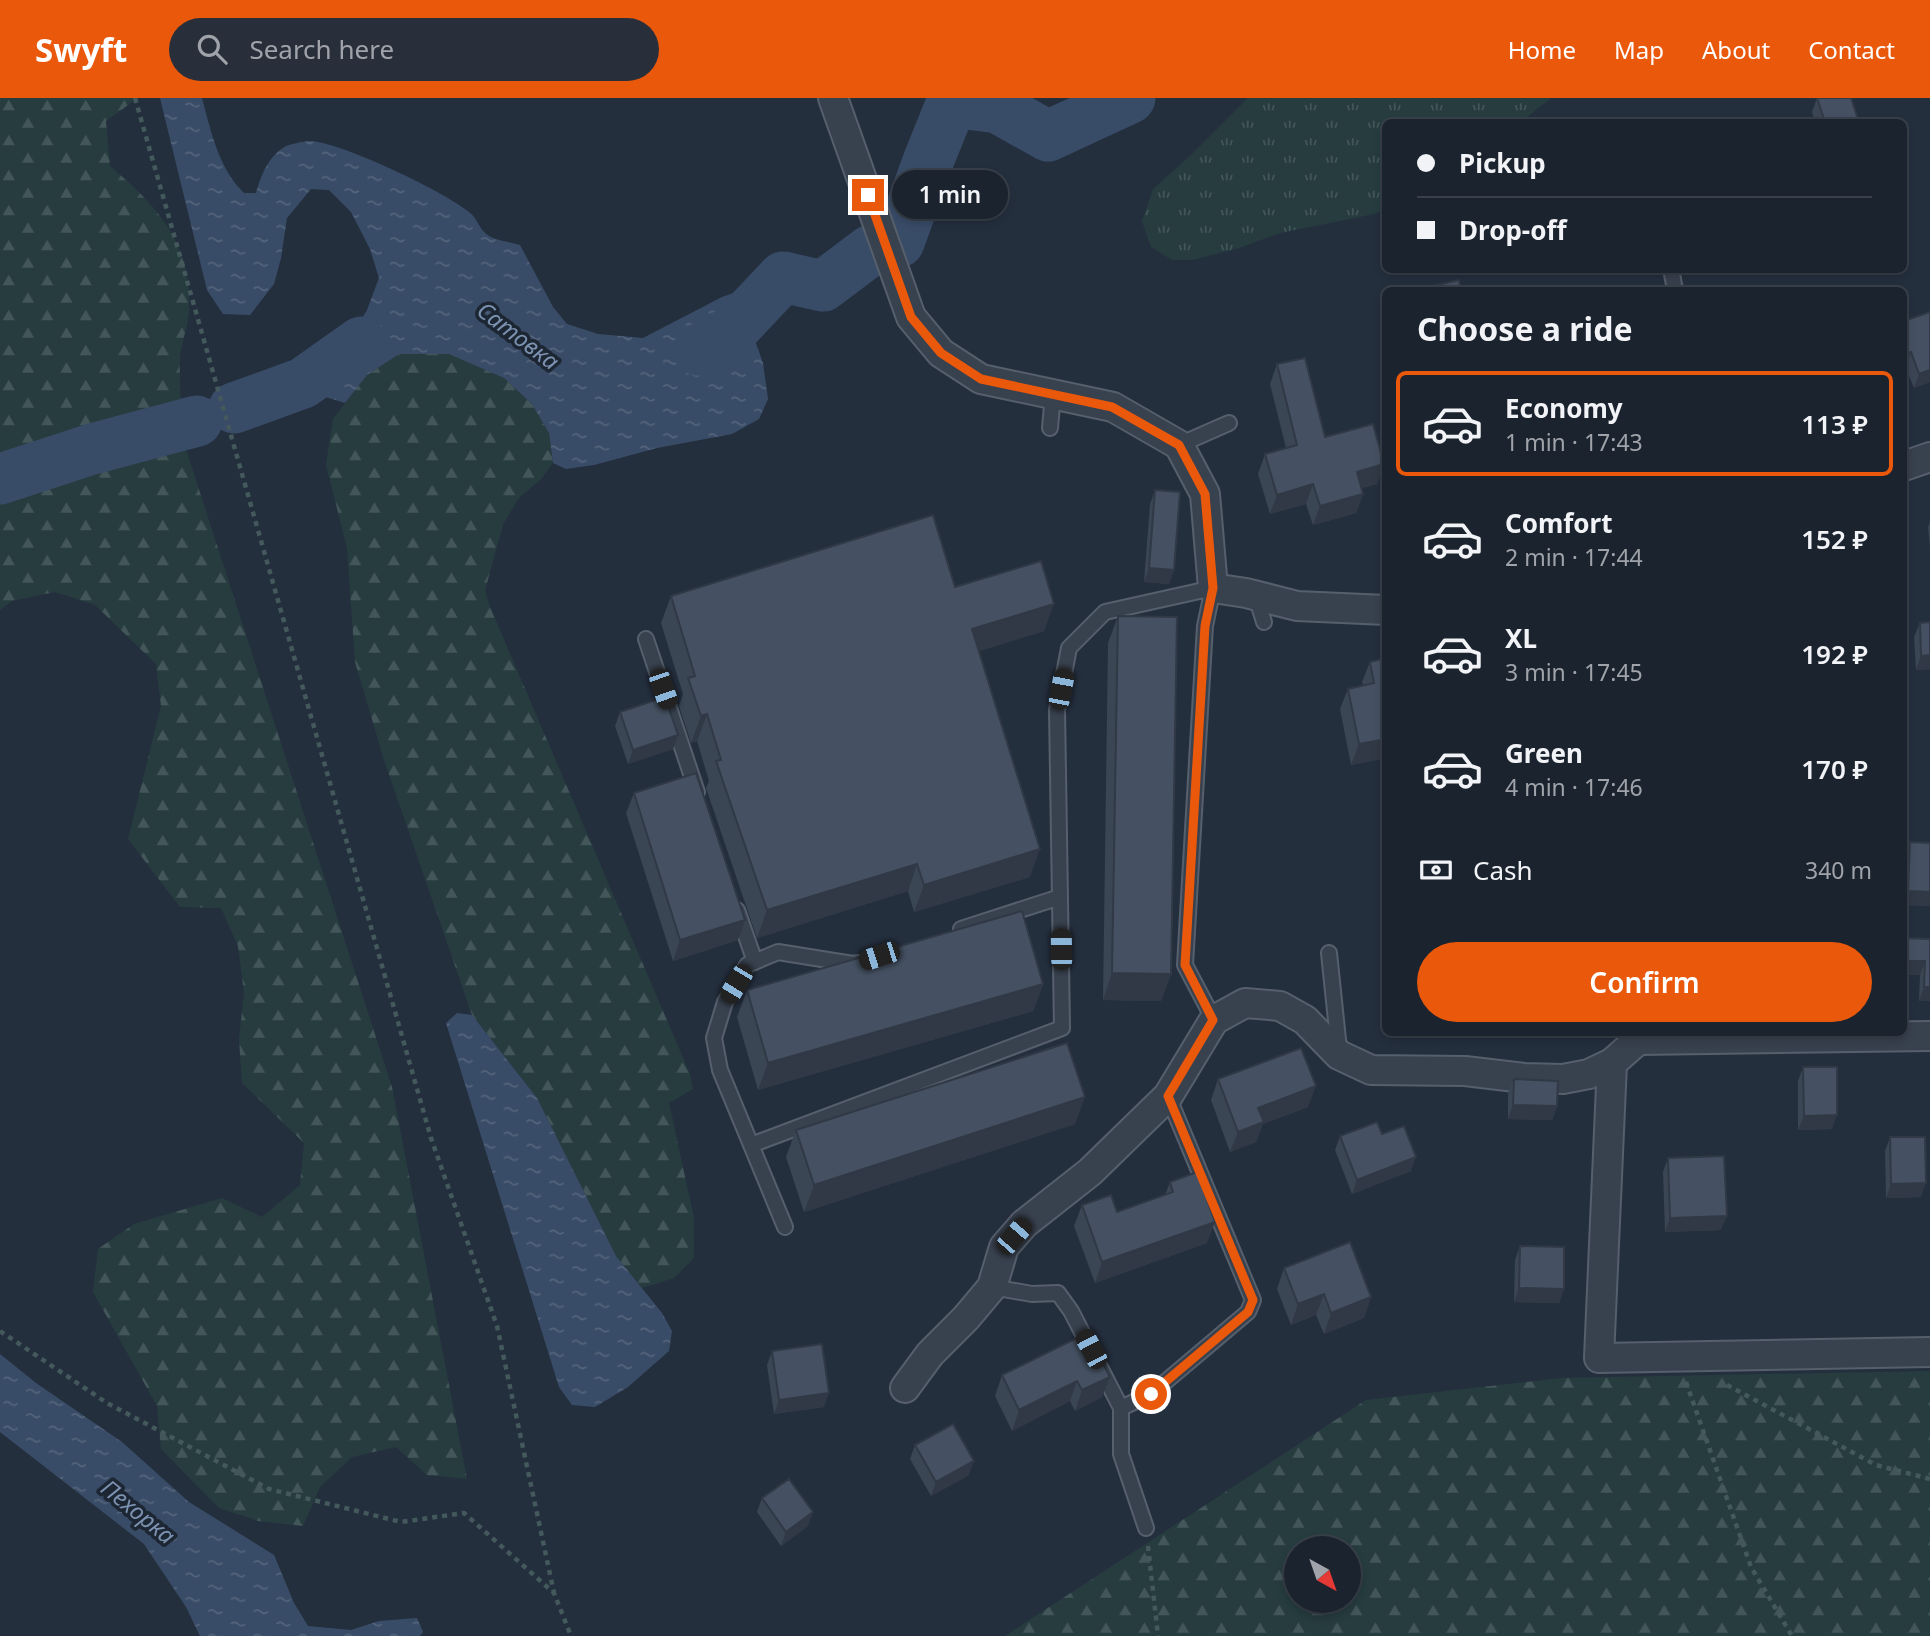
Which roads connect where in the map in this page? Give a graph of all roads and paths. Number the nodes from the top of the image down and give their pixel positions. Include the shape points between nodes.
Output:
1 (135, 98) edge
2 (833, 98) edge
3 (1672, 274) dead end
4 (1674, 287) edge
5 (1053, 394) junction
6 (1229, 423) dead end
7 (1050, 428) dead end
8 (1179, 445) junction
9 (1930, 457) edge
10 (1907, 465) edge
11 (1213, 588) junction
12 (1382, 610) edge
13 (646, 639) dead end
14 (702, 807) edge
15 (1060, 897) junction
16 (733, 898) edge
17 (944, 935) edge
18 (1329, 953) dead end
19 (879, 956) edge
20 (755, 962) junction
21 (1213, 1020) junction
22 (1907, 1035) edge
23 (1930, 1035) edge
24 (1872, 1036) edge
25 (1339, 1055) junction
26 (1612, 1063) junction
27 (1168, 1096) junction
28 (751, 1145) junction
29 (785, 1227) dead end
30 (992, 1287) junction
31 (0, 1331) edge
32 (1930, 1352) edge
33 (1677, 1358) junction
34 (1724, 1383) dead end
35 (905, 1388) dead end
36 (1121, 1408) junction
37 (1930, 1479) edge
38 (1146, 1528) joint
39 (554, 1593) junction
40 (571, 1636) edge
41 (1158, 1636) edge
42 (1792, 1636) edge

1 - 39 path via 431,1138 497,1326
2 - 5 street via 911,317 941,353 981,379
3 - 4 lane
5 - 7 lane
5 - 8 street via 1112,407
6 - 8 lane
8 - 11 street via 1205,494
9 - 10 street
11 - 12 street via 1260,609
11 - 15 lane via 1105,612 1069,648 1057,710
11 - 21 lane via 1205,626 1185,965
13 - 14 lane
15 - 17 lane
15 - 28 lane via 1062,1028
16 - 20 lane
18 - 25 lane
19 - 20 lane via 853,964 778,952
20 - 28 lane via 747,965 725,1002 714,1038 720,1070
21 - 25 street via 1245,1003 1280,1006 1305,1020
21 - 27 street
22 - 23 street
24 - 26 street via 1638,1040
25 - 26 street via 1371,1070 1465,1071 1534,1079 1590,1074
26 - 33 street via 1599,1358
27 - 30 street via 1090,1172 1024,1224 1004,1247
27 - 36 lane via 1253,1300 1248,1312 1151,1394
28 - 29 lane
30 - 35 street
30 - 36 lane via 1058,1293
31 - 39 path via 107,1403 269,1489 401,1522 464,1513
32 - 33 street
33 - 42 path via 1751,1567
34 - 37 path via 1876,1465
36 - 38 lane via 1121,1454
38 - 41 path
39 - 40 path

